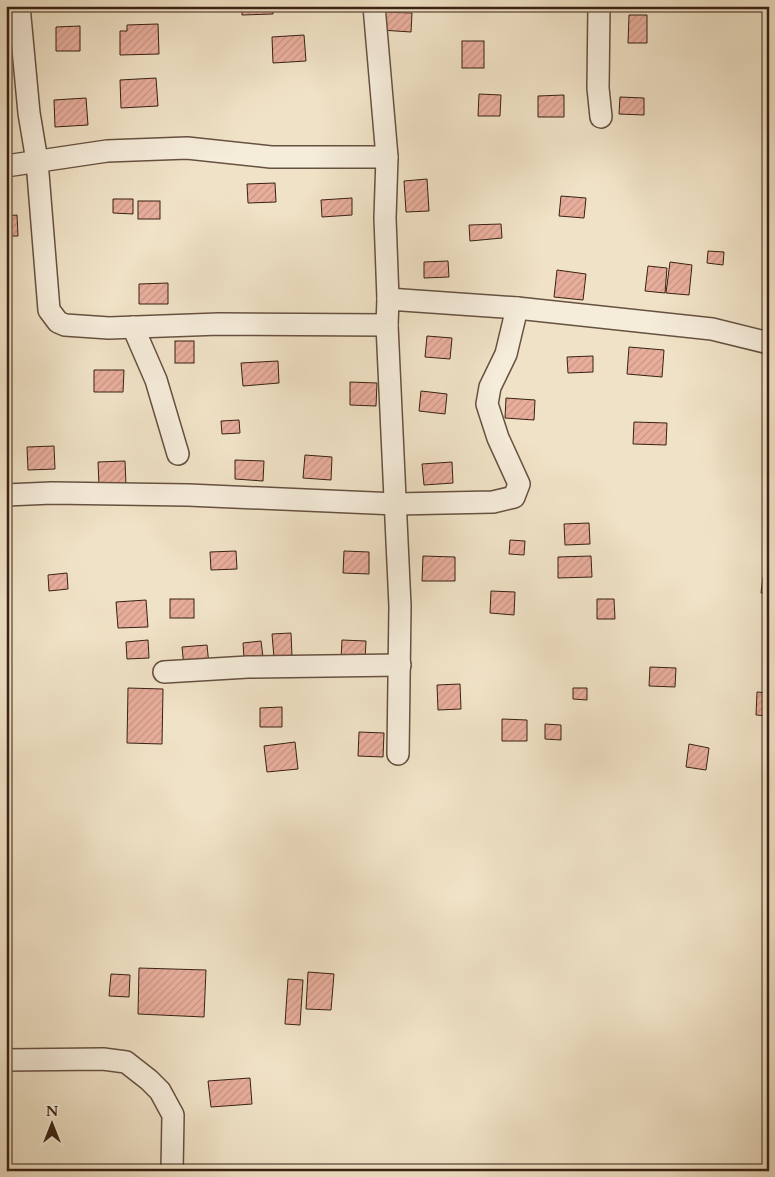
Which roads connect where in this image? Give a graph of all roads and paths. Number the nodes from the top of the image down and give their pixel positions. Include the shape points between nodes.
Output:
1 (19, 6) edge
2 (374, 6) edge
3 (599, 6) edge
4 (602, 117) dead end
5 (387, 157) junction
6 (37, 161) junction
7 (6, 166) edge
8 (388, 299) junction
9 (518, 308) junction
10 (387, 325) junction
11 (132, 326) junction
12 (769, 343) edge
13 (178, 454) dead end
14 (6, 495) edge
15 (396, 504) junction
16 (400, 665) junction
17 (164, 672) dead end
18 (398, 754) dead end
19 (6, 1060) edge
20 (172, 1171) edge

1 - 6 street
2 - 5 street
3 - 4 street via 598,88
5 - 6 street via 271,157 187,148 107,151
5 - 8 street
6 - 7 street
6 - 11 street via 49,310 64,325
8 - 9 street
8 - 10 street
9 - 12 street via 712,330
9 - 15 street via 506,354 487,397 491,420 519,484 517,494 499,501
10 - 11 street
10 - 15 street
11 - 13 street via 156,380
14 - 15 street via 188,495
15 - 16 street
16 - 17 street via 248,667
16 - 18 street
19 - 20 street via 103,1059 126,1062 160,1091 173,1115

